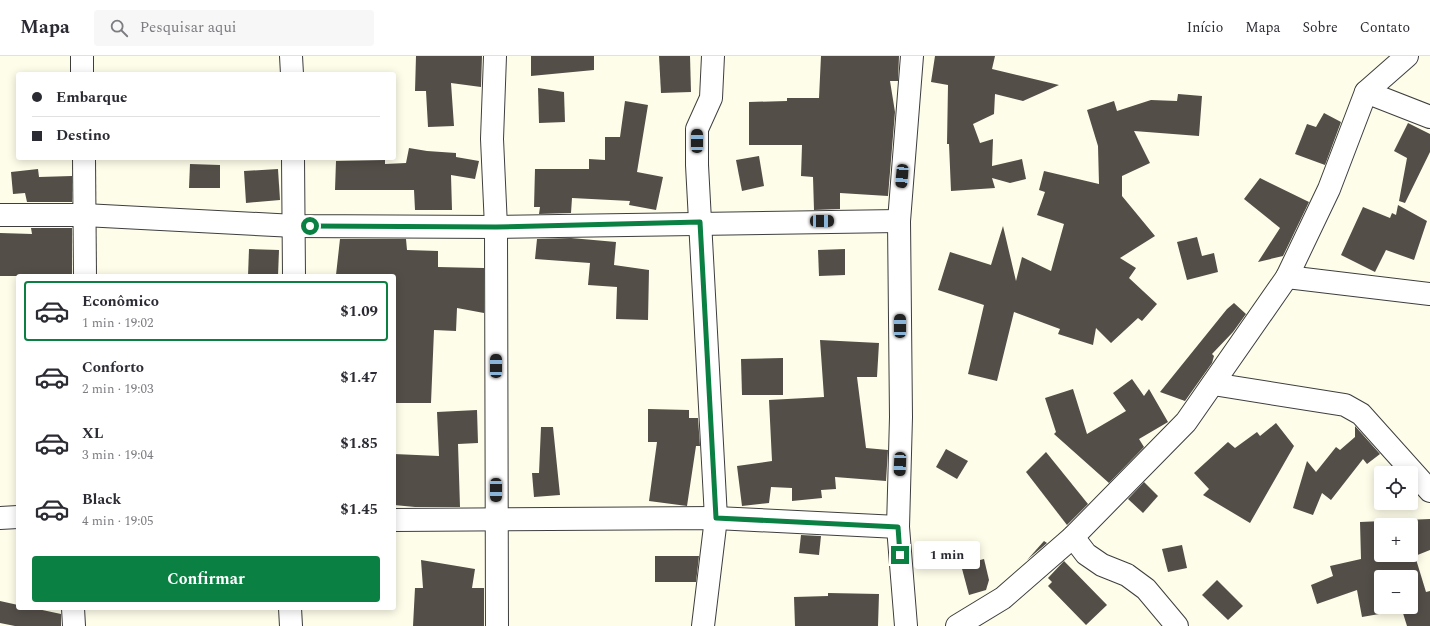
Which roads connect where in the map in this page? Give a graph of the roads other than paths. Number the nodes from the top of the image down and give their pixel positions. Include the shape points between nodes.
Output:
1 (82, 56) edge
2 (291, 56) edge
3 (495, 56) edge
4 (713, 56) edge
5 (912, 56) edge
6 (1408, 56) edge
7 (82, 72) edge
8 (292, 72) edge
9 (1366, 92) junction
10 (1430, 117) edge
11 (84, 160) edge
12 (293, 160) edge
13 (0, 215) edge
14 (84, 215) junction
15 (899, 220) junction
16 (700, 222) junction
17 (295, 226) junction
18 (496, 227) junction
19 (84, 274) edge
20 (294, 274) edge
21 (1287, 277) junction
22 (1430, 294) edge
23 (1213, 384) junction
24 (1430, 491) edge
25 (16, 517) edge
26 (0, 518) edge
27 (716, 518) junction
28 (396, 520) edge
29 (496, 521) junction
30 (898, 527) junction
31 (1073, 537) junction
32 (73, 610) edge
33 (290, 610) edge
34 (74, 626) edge
35 (291, 626) edge
36 (497, 626) edge
37 (703, 626) edge
38 (906, 626) edge
39 (957, 626) edge
40 (1177, 626) edge

1 - 7 street
2 - 8 street
3 - 18 street via 492,139
4 - 16 street via 711,98 697,129
5 - 15 street
6 - 9 street
9 - 10 street
9 - 21 street via 1329,189
11 - 14 street
12 - 17 street
13 - 14 street
14 - 17 street
14 - 19 street
15 - 16 street
15 - 30 street via 901,416
16 - 18 street
16 - 27 street
17 - 18 street
17 - 20 street
18 - 29 street
21 - 22 street
21 - 23 street
23 - 24 street via 1345,405 1361,414
23 - 31 street via 1186,422
25 - 26 street
27 - 29 street
27 - 30 street
27 - 37 street
28 - 29 street
29 - 36 street
30 - 38 street
31 - 39 street via 1003,598
31 - 40 street via 1086,554 1102,565 1127,575 1146,589
32 - 34 street
33 - 35 street

